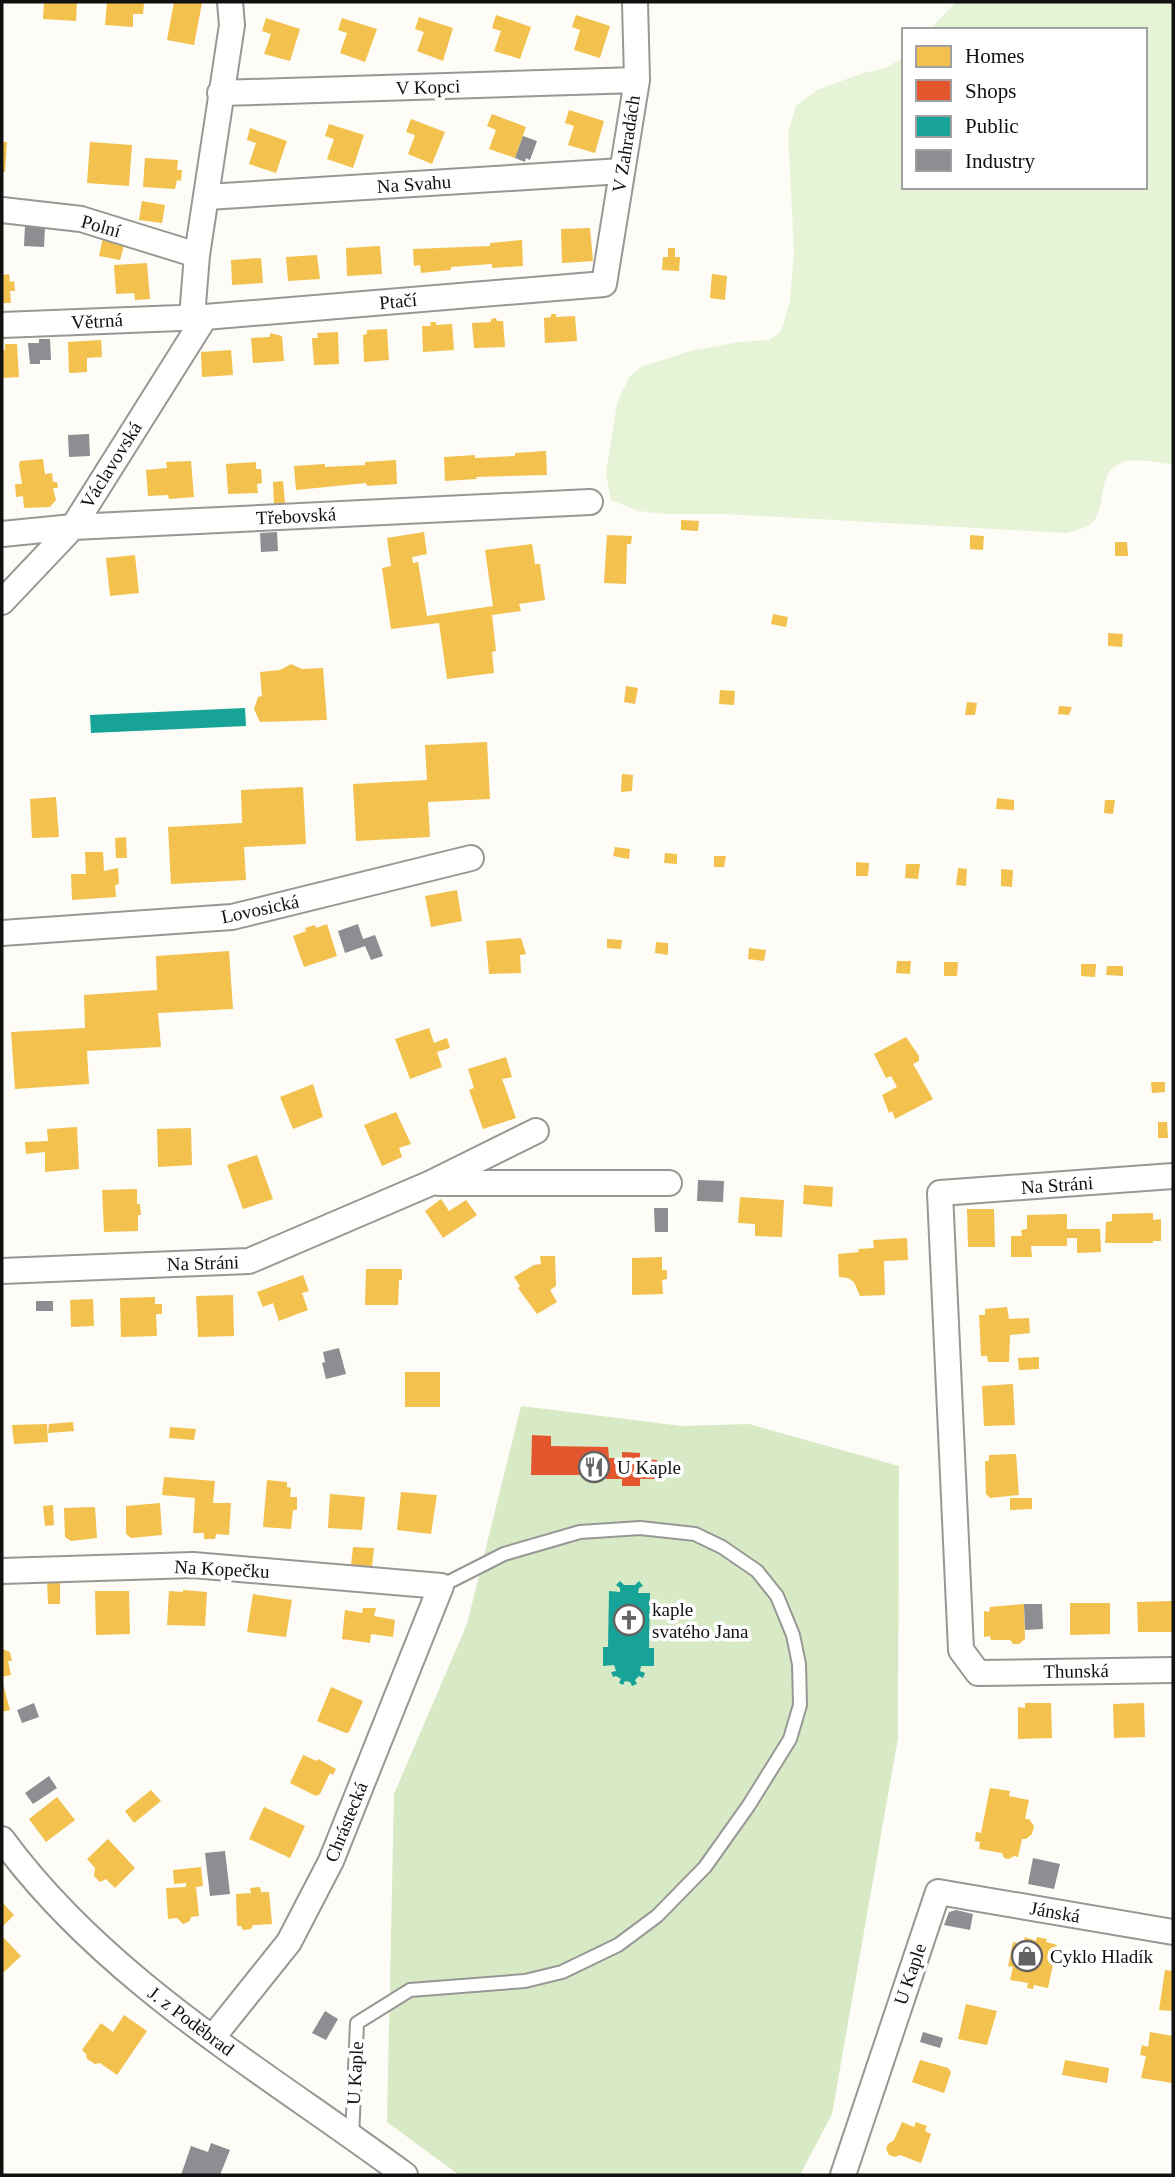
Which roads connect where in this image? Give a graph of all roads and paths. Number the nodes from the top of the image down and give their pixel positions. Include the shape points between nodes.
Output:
1 (230, 2) edge
2 (635, 2) edge
3 (637, 80) junction
4 (220, 93) junction
5 (622, 171) junction
6 (207, 197) junction
7 (2, 210) edge
8 (197, 255) junction
9 (604, 284) joint
10 (198, 317) junction
11 (2, 325) edge
12 (590, 502) dead end
13 (73, 527) junction
14 (2, 534) edge
15 (2, 602) edge
16 (471, 858) dead end
17 (2, 933) edge
18 (536, 1131) dead end
19 (1173, 1176) edge
20 (431, 1183) junction
21 (669, 1183) dead end
22 (2, 1271) edge
23 (2, 1571) edge
24 (441, 1586) junction
25 (1173, 1670) edge
26 (978, 1673) joint
27 (6, 1857) edge
28 (938, 1892) joint
29 (1173, 1933) edge
30 (213, 2038) junction
31 (352, 2139) junction
32 (397, 2172) edge
33 (843, 2175) edge

1 - 4 street, Václavovská via 232,25
2 - 3 street, V Zahradách
3 - 4 street, V Kopci
3 - 5 street, V Zahradách
4 - 6 street, Václavovská
5 - 6 street, Na Svahu
5 - 9 street, V Zahradách
6 - 8 street, Václavovská
7 - 8 street, Polní via 81,219
8 - 10 street, Václavovská
9 - 10 street, Ptačí
10 - 11 street, Větrná
10 - 13 street, Václavovská
12 - 13 street, Třebovská
13 - 14 street, Třebovská
13 - 15 street, Václavovská
16 - 17 street, Lovosická via 232,917
18 - 20 street, Na Stráni
19 - 26 street, Na Stráni via 940,1193 961,1650
20 - 21 street, Na Stráni
20 - 22 street, Na Stráni via 249,1261
23 - 24 street, Na Kopečku via 193,1565
24 - 30 street, Chrástecká via 331,1861 289,1942
24 - 31 lane, U Kaple via 504,1554 580,1531 640,1528 695,1534 757,1571 777,1596 793,1635 800,1704 790,1739 705,1867 657,1916 618,1945 562,1972 525,1982 410,1990 358,2023
25 - 26 street, Thunská
27 - 30 street, J. z Poděbrad via 140,1982
28 - 29 street, Jánská
28 - 33 street, U Kaple
30 - 31 street, J. z Poděbrad
31 - 32 street, J. z Poděbrad

